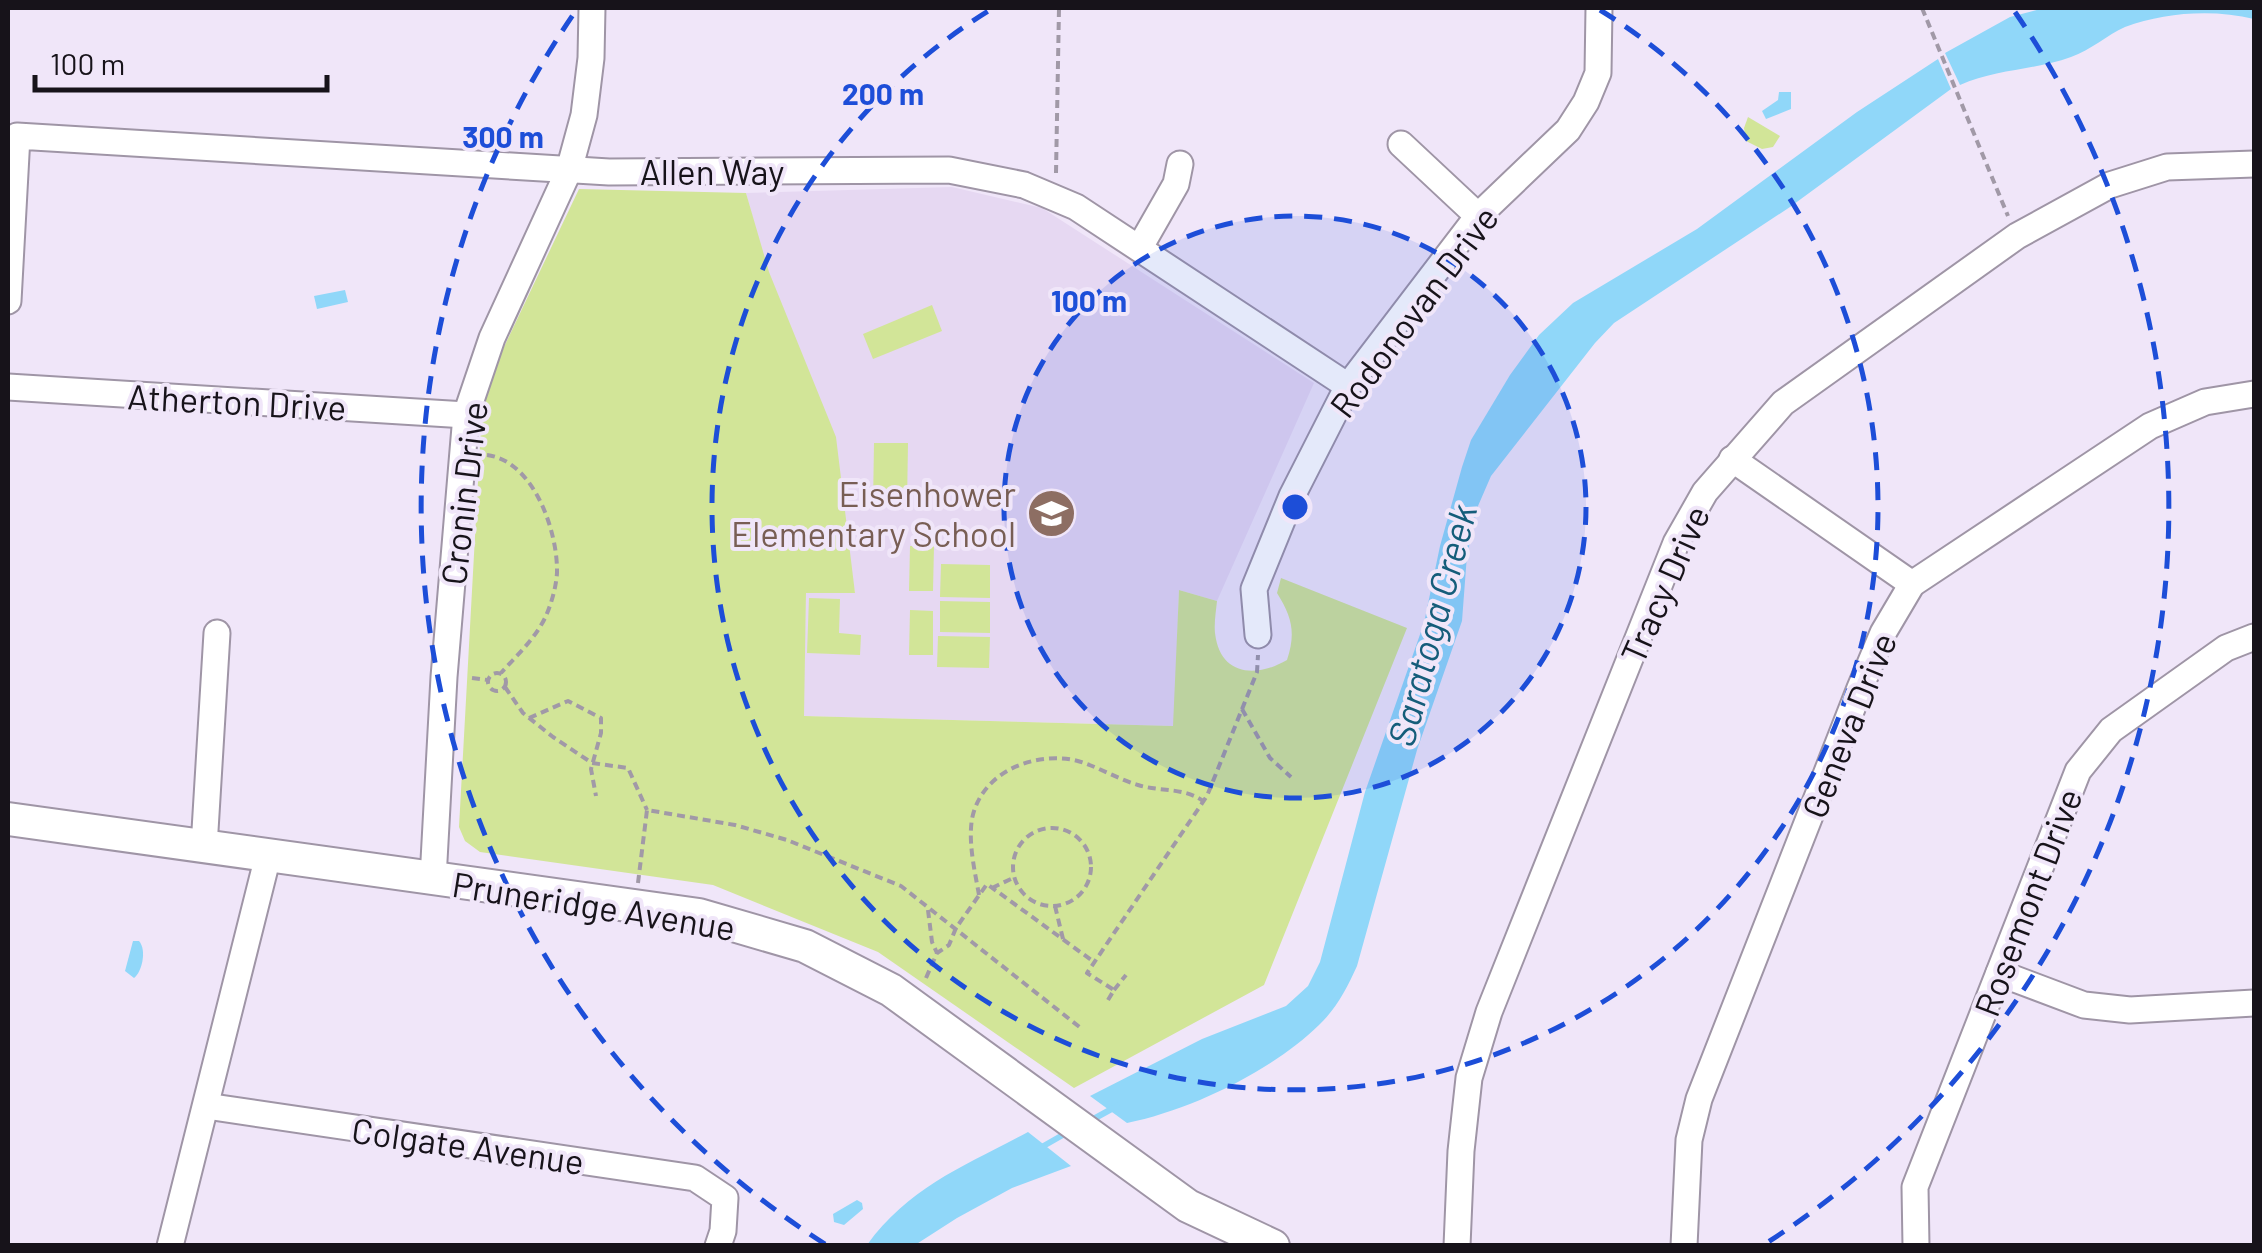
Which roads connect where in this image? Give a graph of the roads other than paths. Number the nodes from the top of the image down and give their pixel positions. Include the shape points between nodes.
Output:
1 (592, 8) edge
2 (1599, 8) edge
3 (1401, 144) dead end
4 (1180, 164) dead end
5 (2254, 164) edge
6 (569, 170) junction
7 (1478, 216) junction
8 (1140, 248) junction
9 (8, 301) edge
10 (1348, 386) junction
11 (8, 387) edge
12 (2254, 394) edge
13 (466, 415) junction
14 (1732, 459) junction
15 (1912, 584) junction
16 (217, 633) dead end
17 (1258, 635) road end
18 (2254, 637) edge
19 (8, 819) edge
20 (204, 847) junction
21 (268, 856) junction
22 (432, 880) junction
23 (1998, 973) junction
24 (2254, 1003) edge
25 (206, 1106) junction
26 (170, 1246) edge
27 (718, 1246) edge
28 (1273, 1246) edge
29 (1457, 1246) edge
30 (1684, 1246) edge
31 (1916, 1246) edge

1 - 6 street, Cronin Drive via 584,114
2 - 7 street, Rodonovan Drive via 1598,74 1586,102 1568,130
3 - 7 street
4 - 8 street
5 - 14 street, Tracy Drive via 2167,168 2110,184 2054,213 1783,403
6 - 8 street, Allen Way via 948,170 1024,185 1076,207
6 - 9 street, Allen Way via 17,136
6 - 13 street, Cronin Drive via 492,338
7 - 10 street, Rodonovan Drive
8 - 10 street, Allen Way
10 - 17 street, Rodonovan Drive via 1254,589
11 - 13 street, Atherton Drive
12 - 15 street, Geneva Drive via 2205,402 2150,426
13 - 22 street, Cronin Drive
14 - 15 street
14 - 29 street, Tracy Drive via 1676,543 1489,1012 1469,1078
15 - 30 street, Geneva Drive via 1877,646 1699,1099 1689,1140
16 - 20 street
18 - 23 street, Rosemont Drive via 2226,648 2111,730 2078,771
19 - 20 main road, Pruneridge Avenue
20 - 21 main road, Pruneridge Avenue
21 - 22 main road, Pruneridge Avenue
21 - 25 street
22 - 28 main road, Pruneridge Avenue via 699,915 804,946 891,990 1188,1206
23 - 24 street via 2084,1005 2130,1010
23 - 31 street, Rosemont Drive via 1915,1187
25 - 26 street
25 - 27 street, Colgate Avenue via 695,1178 725,1198

